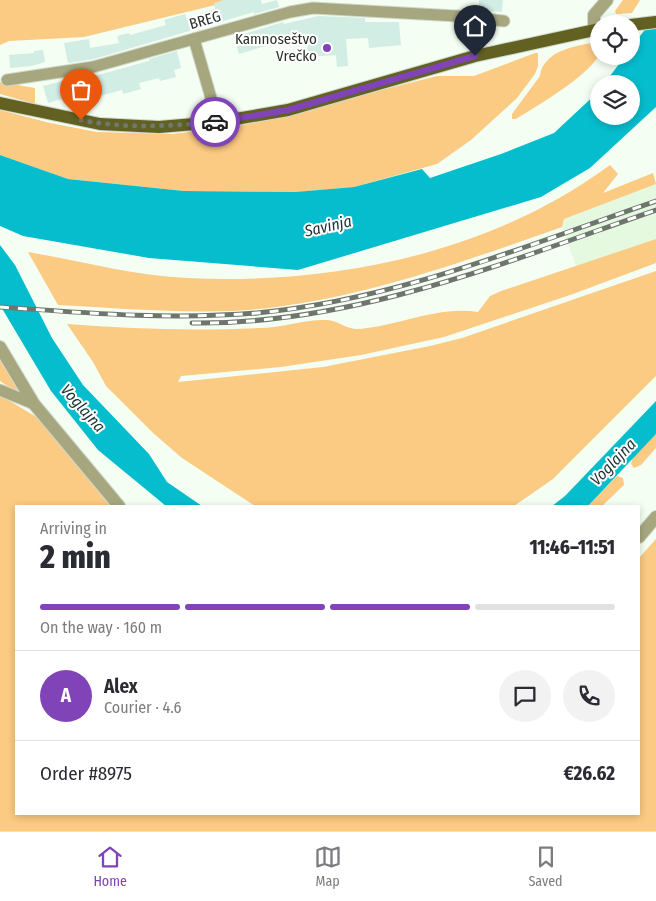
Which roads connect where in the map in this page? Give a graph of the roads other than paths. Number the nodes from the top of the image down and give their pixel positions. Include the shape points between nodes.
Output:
1 (607, 0) edge
2 (594, 15) edge
3 (504, 21) dead end
4 (656, 22) edge
5 (640, 24) edge
6 (590, 31) edge
7 (194, 40) junction
8 (6, 80) dead end
9 (0, 103) edge
10 (218, 122) junction
11 (0, 347) edge
12 (0, 390) edge
13 (34, 404) junction
14 (118, 505) edge
15 (656, 517) edge
16 (640, 536) edge

1 - 2 street
3 - 7 street, BREG via 313,8
4 - 5 main road
6 - 10 main road via 475,56 288,110
7 - 8 street, BREG via 93,67
7 - 10 street
9 - 10 main road via 100,124 159,127
11 - 13 street
12 - 13 street
13 - 14 street
15 - 16 street

